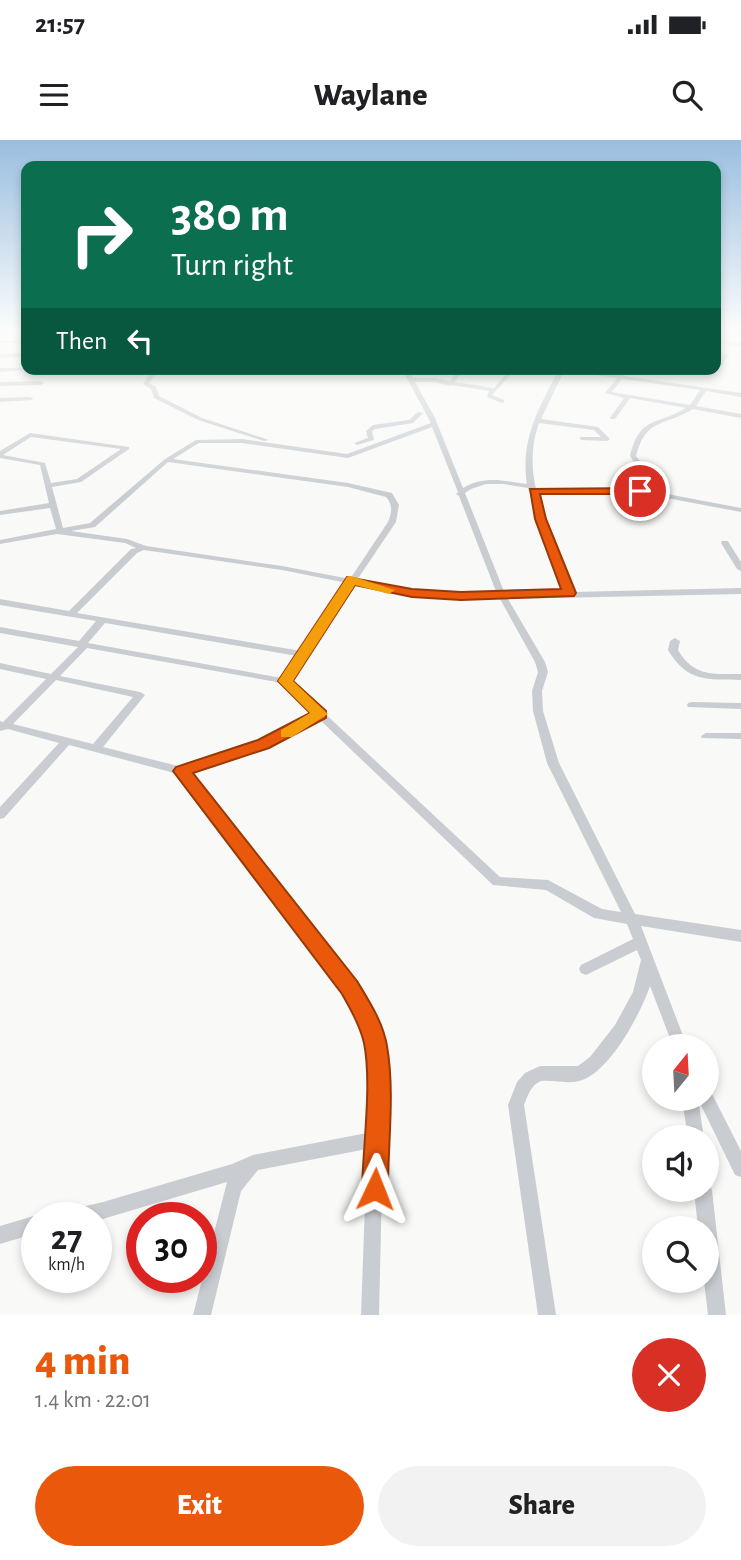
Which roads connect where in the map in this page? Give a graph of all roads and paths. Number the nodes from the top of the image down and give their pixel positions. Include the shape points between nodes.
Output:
1 (152, 387) edge
2 (415, 387) edge
3 (470, 387) edge
4 (498, 387) edge
5 (554, 387) edge
6 (613, 387) edge
7 (690, 387) edge
8 (704, 389) junction
9 (492, 390) junction
10 (740, 393) edge
11 (627, 398) junction
12 (30, 399) dead end
13 (0, 400) edge
14 (502, 401) dead end
15 (691, 408) junction
16 (420, 413) dead end
17 (741, 416) edge
18 (613, 418) dead end
19 (728, 418) junction
20 (540, 421) junction
21 (434, 424) junction
22 (582, 438) dead end
23 (357, 443) dead end
24 (281, 447) junction
25 (0, 455) edge
26 (167, 460) junction
27 (48, 486) junction
28 (533, 489) junction
29 (640, 491) junction
30 (460, 494) junction
31 (53, 505) junction
32 (741, 510) edge
33 (0, 513) edge
34 (60, 532) junction
35 (0, 542) edge
36 (725, 543) dead end
37 (144, 548) junction
38 (741, 569) edge
39 (351, 580) junction
40 (741, 591) edge
41 (569, 593) junction
42 (502, 596) junction
43 (0, 602) edge
44 (71, 614) junction
45 (103, 619) junction
46 (0, 630) edge
47 (675, 641) dead end
48 (83, 645) junction
49 (304, 654) junction
50 (0, 666) edge
51 (53, 677) junction
52 (741, 677) edge
53 (285, 681) junction
54 (692, 705) dead end
55 (741, 706) edge
56 (320, 714) junction
57 (2, 726) edge
58 (706, 736) dead end
59 (741, 736) edge
60 (67, 741) junction
61 (97, 747) junction
62 (182, 771) junction
63 (0, 815) edge
64 (629, 919) junction
65 (741, 936) edge
66 (639, 942) junction
67 (646, 961) junction
68 (586, 969) dead end
69 (675, 1034) edge
70 (712, 1111) edge
71 (377, 1139) junction
72 (253, 1163) junction
73 (741, 1169) edge
74 (704, 1202) edge
75 (112, 1208) edge
76 (21, 1229) edge
77 (0, 1235) edge
78 (200, 1314) edge
79 (370, 1315) edge
80 (547, 1315) edge
81 (717, 1315) edge

1 - 24 street via 156,397 200,419
2 - 21 street
3 - 9 street
4 - 9 street
5 - 20 street
6 - 11 street via 608,393
7 - 8 street
8 - 10 street
8 - 15 street
9 - 14 street via 490,398
10 - 19 street
11 - 15 street
11 - 18 street
12 - 13 street
15 - 19 street
15 - 29 street via 654,422 635,445 636,461 663,476
16 - 23 street via 411,422 373,427 369,431 372,439
17 - 19 street
20 - 22 street via 596,428 607,439
20 - 28 street via 528,452
21 - 24 street via 348,456
21 - 30 street
24 - 26 street via 208,440 191,443
25 - 27 street via 41,462
25 - 27 street via 30,435 127,447 79,481
26 - 34 street via 92,525
26 - 39 street via 389,495 397,508 392,522
27 - 31 street
28 - 29 street
28 - 30 street via 489,480
28 - 41 street
29 - 32 street
30 - 42 street
31 - 33 street
31 - 34 street
34 - 35 street
34 - 37 street via 127,541
36 - 38 street
37 - 39 street
37 - 44 street via 134,551
39 - 42 street via 412,593
39 - 49 street
40 - 41 street
41 - 42 street
42 - 64 street via 542,667 538,711 559,779
43 - 44 street
44 - 45 street
45 - 48 street
45 - 49 street
46 - 48 street
47 - 52 street via 673,650 686,670 705,676
48 - 51 street
48 - 53 street
49 - 53 street
50 - 51 street
51 - 57 street
51 - 61 street via 140,695
53 - 56 street
54 - 55 street
56 - 62 street via 263,744
56 - 64 street via 497,882 548,885 590,910
57 - 60 street
58 - 59 street
60 - 61 street
60 - 63 street
61 - 62 street
62 - 71 street via 350,988 365,1014 376,1044
64 - 65 street
64 - 66 street
66 - 67 street
66 - 68 street
67 - 69 street
67 - 80 street via 643,986 631,1011 589,1069 543,1072 529,1078 516,1105
70 - 73 street
71 - 72 street
71 - 79 street
72 - 75 street
72 - 78 street via 234,1187
74 - 81 street
76 - 77 street

